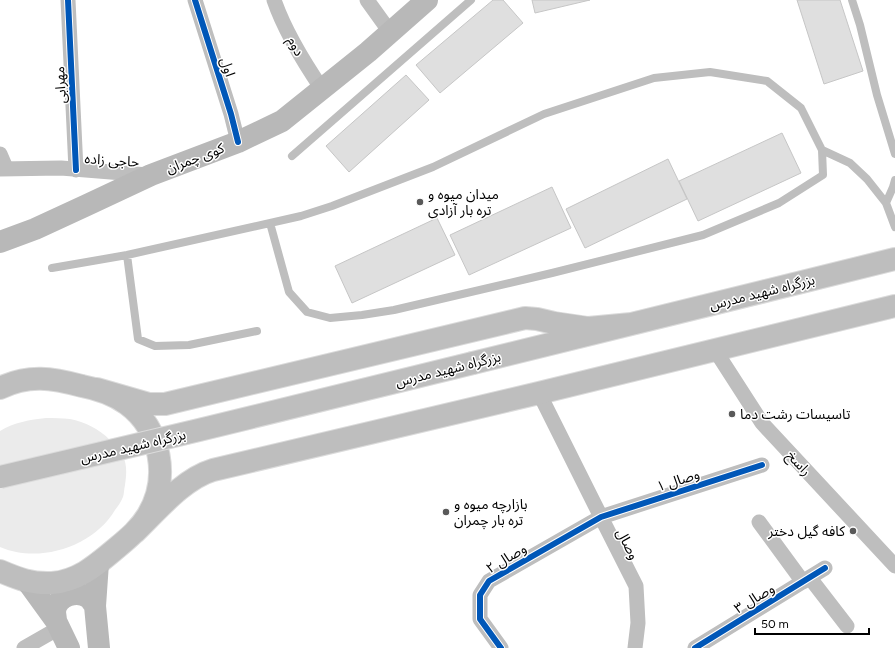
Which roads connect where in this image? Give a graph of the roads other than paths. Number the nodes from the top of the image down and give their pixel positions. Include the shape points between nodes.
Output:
1 (68, 0) edge
2 (195, 0) edge
3 (274, 0) edge
4 (367, 0) edge
5 (427, 0) edge
6 (471, 0) edge
7 (852, 0) edge
8 (390, 32) junction
9 (322, 89) junction
10 (238, 142) junction
11 (822, 150) junction
12 (0, 154) edge
13 (895, 154) edge
14 (292, 156) dead end
15 (3, 168) edge
16 (76, 170) junction
17 (150, 175) junction
18 (895, 180) edge
19 (886, 203) junction
20 (270, 223) junction
21 (895, 227) edge
22 (0, 242) edge
23 (127, 255) junction
24 (895, 259) edge
25 (52, 268) dead end
26 (895, 306) edge
27 (631, 324) junction
28 (257, 331) dead end
29 (715, 350) junction
30 (22, 380) junction
31 (0, 383) edge
32 (0, 388) edge
33 (97, 389) junction
34 (539, 393) junction
35 (762, 465) dead end
36 (0, 477) edge
37 (600, 517) junction
38 (759, 522) dead end
39 (135, 532) junction
40 (98, 563) junction
41 (895, 566) edge
42 (825, 568) dead end
43 (0, 571) edge
44 (807, 580) junction
45 (26, 581) junction
46 (95, 606) junction
47 (57, 625) junction
48 (847, 626) dead end
49 (24, 648) edge
50 (69, 648) edge
51 (99, 648) edge
52 (501, 648) edge
53 (634, 648) edge
54 (695, 648) edge

1 - 16 street, مهرابی
2 - 10 street, اول
3 - 9 street, دوم via 299,54
4 - 8 street
5 - 8 main road, کوی چمران
6 - 14 lane
7 - 13 lane
8 - 9 main road, کوی چمران
9 - 10 main road, کوی چمران via 282,121
10 - 17 main road, کوی چمران
11 - 19 lane via 850,163 868,179
11 - 20 lane via 801,108 767,81 710,72 654,78 544,114 432,167 332,206
11 - 20 lane via 823,175 779,203 703,235 537,277 362,315 330,318 307,312 289,292
12 - 15 street
15 - 16 street, حاجی زاده
16 - 17 street, حاجی زاده
17 - 22 main road, کوی چمران via 35,229
18 - 19 lane
19 - 21 lane
20 - 23 lane
23 - 25 lane
23 - 28 lane via 138,339 155,346 190,345
24 - 27 highway, بزرگراه شهید مدرس
26 - 29 highway
27 - 33 highway via 588,328 525,318 165,404 149,404
27 - 36 highway, بزرگراه شهید مدرس, bridge
29 - 34 highway
29 - 41 street, راسخ via 762,423
30 - 31 main road
30 - 32 highway
30 - 33 highway via 59,380
33 - 39 highway via 118,398 136,412 153,436 158,452 158,492 149,514
34 - 37 street, وصال
34 - 39 highway via 209,471 180,489
35 - 37 street, وصال ۱
37 - 52 street, وصال ۲ via 489,581 480,595 480,619
37 - 53 street, وصال via 636,586 638,623
38 - 44 street
39 - 40 highway
40 - 45 highway via 82,574 64,581
40 - 46 main road
42 - 44 street, وصال ۳
43 - 45 highway
44 - 48 street
44 - 54 street, وصال ۳
45 - 47 main road
46 - 47 main road via 84,596 68,595 60,601 55,610
46 - 51 main road
47 - 49 street
47 - 50 main road

